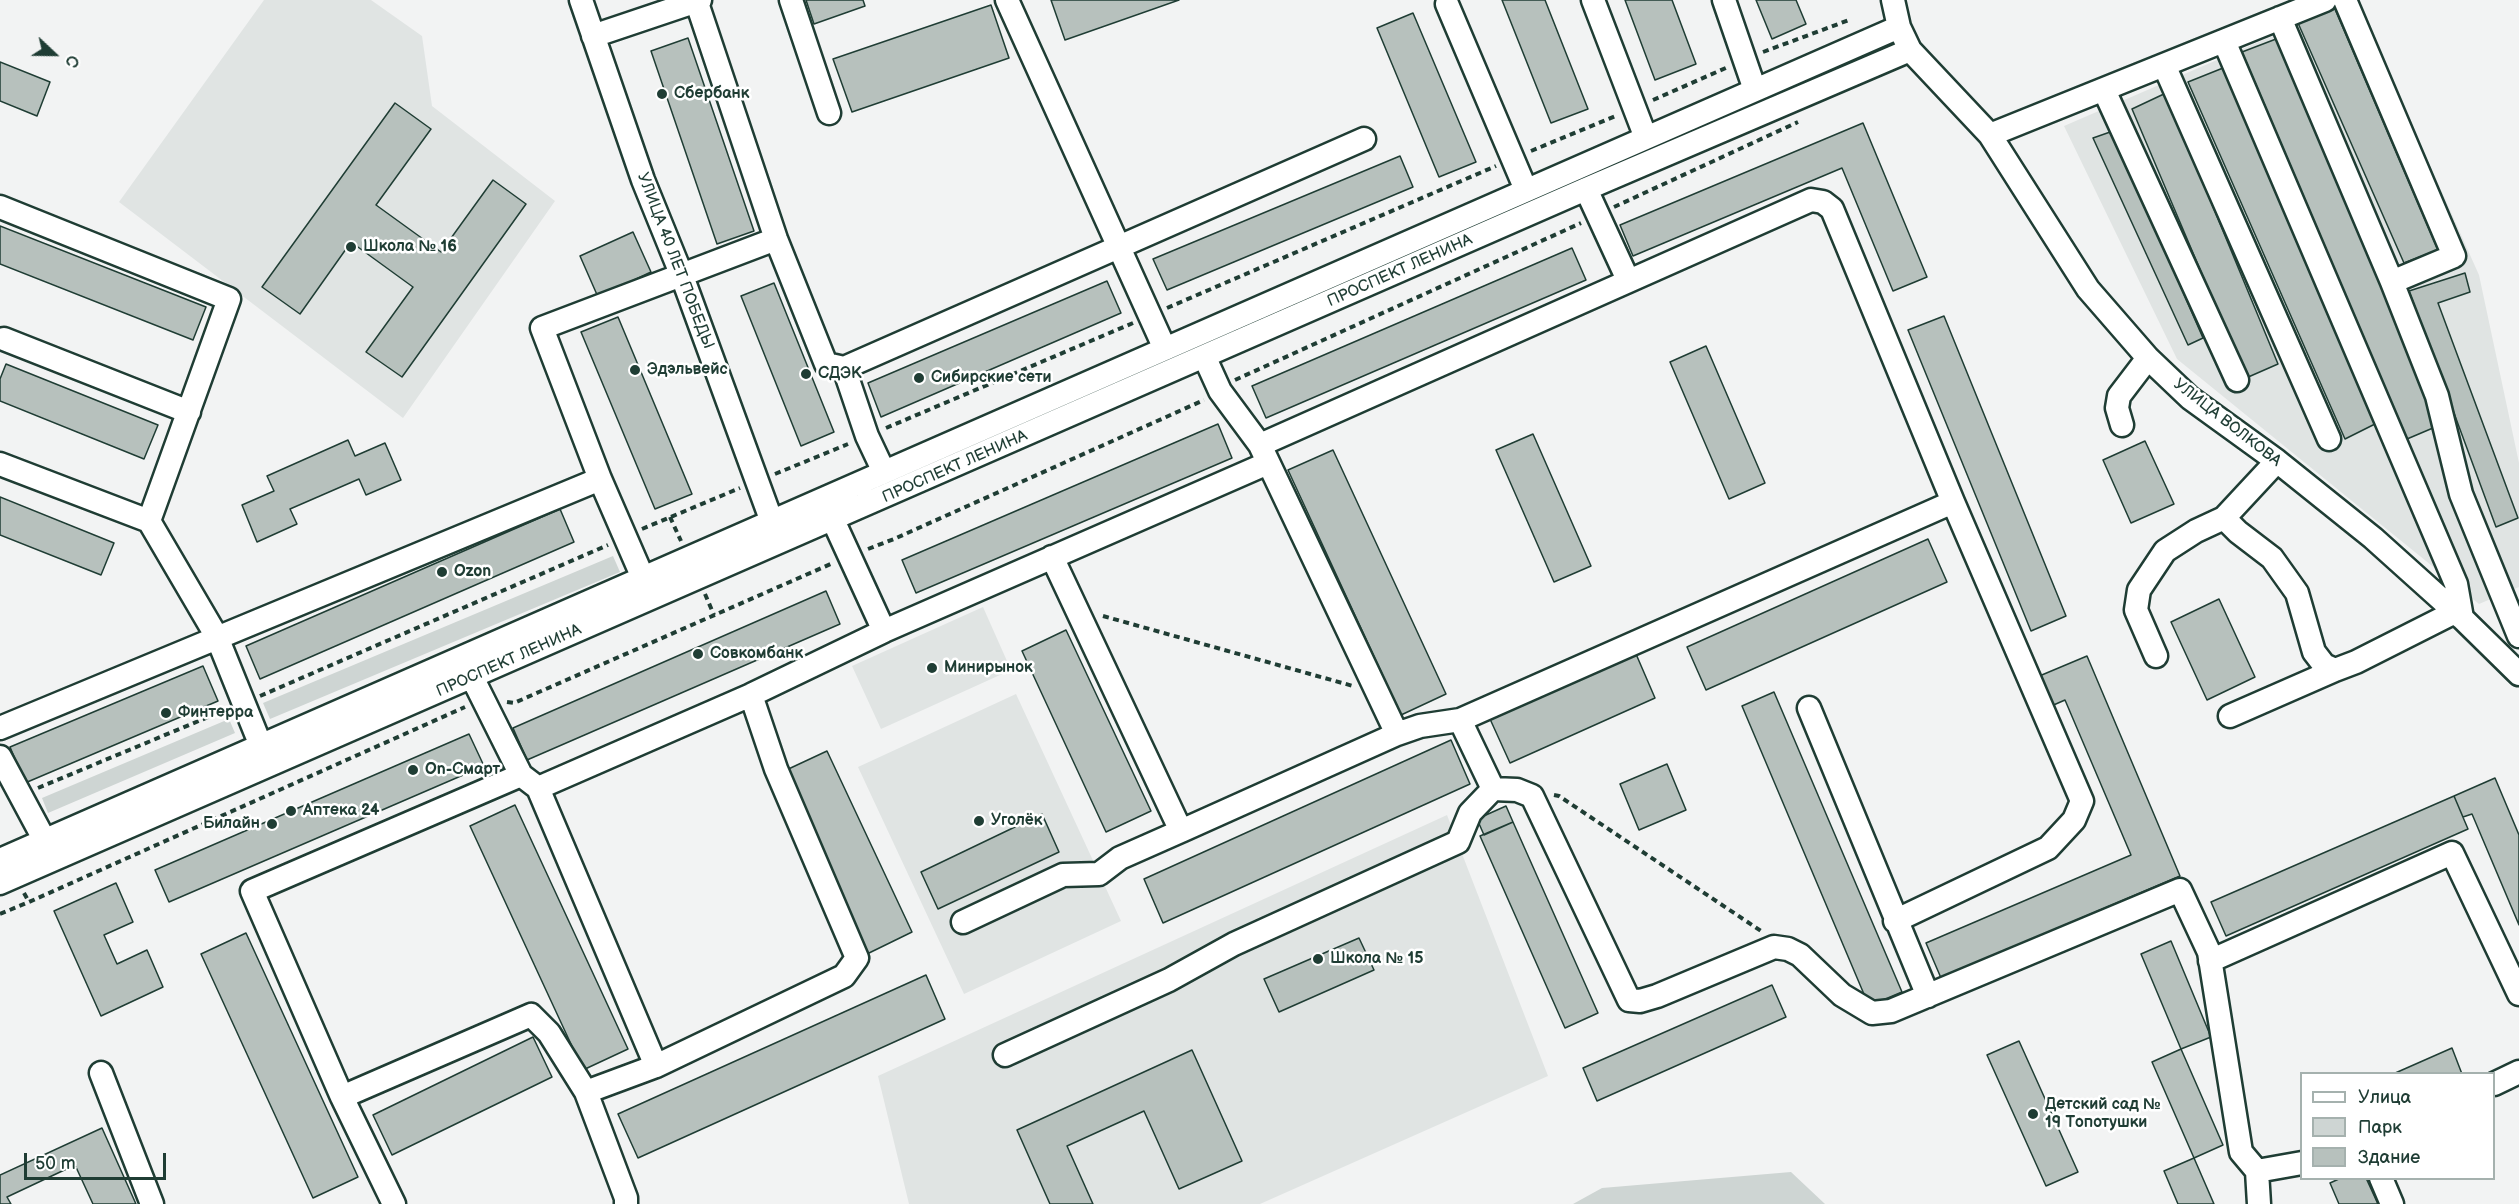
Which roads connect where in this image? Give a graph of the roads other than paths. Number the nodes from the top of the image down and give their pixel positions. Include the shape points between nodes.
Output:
1 (581, 0) edge
2 (791, 0) edge
3 (1007, 0) edge
4 (1593, 0) edge
5 (1724, 0) edge
6 (1893, 0) edge
7 (2325, 0) edge
8 (2345, 0) edge
9 (698, 1) edge
10 (1448, 4) dead end
11 (2280, 18) junction
12 (1899, 27) junction
13 (594, 36) junction
14 (2224, 41) junction
15 (1910, 50) junction
16 (2164, 65) junction
17 (1755, 90) junction
18 (2103, 90) junction
19 (829, 113) dead end
20 (1990, 135) junction
21 (1646, 138) junction
22 (1364, 139) dead end
23 (1586, 189) junction
24 (1526, 190) junction
25 (0, 207) edge
26 (776, 239) junction
27 (1118, 247) junction
28 (682, 276) junction
29 (1628, 280) junction
30 (2392, 282) junction
31 (4, 339) dead end
32 (1165, 349) junction
33 (1205, 358) junction
34 (2148, 358) junction
35 (844, 368) junction
36 (2236, 380) dead end
37 (189, 412) junction
38 (2122, 425) dead end
39 (2329, 439) dead end
40 (1264, 454) junction
41 (2277, 461) junction
42 (0, 464) edge
43 (884, 472) junction
44 (600, 479) junction
45 (1953, 502) junction
46 (2224, 518) junction
47 (833, 520) junction
48 (149, 521) junction
49 (771, 521) junction
50 (779, 543) junction
51 (1052, 557) junction
52 (643, 578) junction
53 (2458, 615) junction
54 (885, 631) junction
55 (2519, 636) edge
56 (216, 637) junction
57 (2156, 657) dead end
58 (2517, 666) edge
59 (2335, 670) junction
60 (472, 677) junction
61 (751, 695) junction
62 (1809, 708) dead end
63 (2230, 716) dead end
64 (1460, 720) junction
65 (0, 728) edge
66 (1397, 734) junction
67 (261, 746) junction
68 (0, 757) edge
69 (530, 782) junction
70 (1493, 789) junction
71 (1181, 831) junction
72 (44, 839) junction
73 (0, 860) edge
74 (8, 880) edge
75 (1895, 921) junction
76 (963, 922) dead end
77 (2210, 961) junction
78 (2519, 994) edge
79 (1928, 996) junction
80 (1005, 1055) dead end
81 (656, 1066) junction
82 (101, 1072) dead end
83 (2519, 1072) edge
84 (2495, 1083) edge
85 (586, 1092) junction
86 (342, 1097) junction
87 (2300, 1163) edge
88 (2257, 1171) junction
89 (2381, 1180) edge
90 (152, 1204) edge
91 (394, 1204) edge
92 (626, 1204) edge
93 (2259, 1204) edge
94 (2392, 1204) edge

1 - 13 street, УЛИЦА 40 ЛЕТ ПОБЕДЫ
2 - 19 street
3 - 27 street
4 - 21 street
5 - 17 street
6 - 12 street, УЛИЦА ВОЛКОВА
7 - 11 street
8 - 30 street via 2454,256
9 - 13 street
9 - 26 street
10 - 24 street
11 - 14 street
11 - 30 street
12 - 15 street, УЛИЦА ВОЛКОВА
12 - 17 street, ПРОСПЕКТ ЛЕНИНА
13 - 28 street, УЛИЦА 40 ЛЕТ ПОБЕДЫ
14 - 16 street
14 - 53 street via 2456,584
15 - 20 street, УЛИЦА ВОЛКОВА
15 - 23 street, ПРОСПЕКТ ЛЕНИНА
16 - 18 street
16 - 39 street
17 - 21 street, ПРОСПЕКТ ЛЕНИНА
18 - 20 street
18 - 36 street
20 - 34 street, УЛИЦА ВОЛКОВА via 2088,289
21 - 24 street, ПРОСПЕКТ ЛЕНИНА
22 - 27 street
23 - 29 street
23 - 33 street, ПРОСПЕКТ ЛЕНИНА
24 - 32 street, ПРОСПЕКТ ЛЕНИНА
25 - 37 street via 229,298
26 - 28 street
26 - 35 street via 826,364
27 - 32 street
27 - 35 street
28 - 44 street via 542,328
28 - 49 street, УЛИЦА 40 ЛЕТ ПОБЕДЫ
29 - 40 street
29 - 45 street via 1811,200 1823,202 1832,209
30 - 55 street via 2437,396 2461,494
31 - 37 street
32 - 43 street, ПРОСПЕКТ ЛЕНИНА
33 - 40 street via 1220,391
33 - 47 street, ПРОСПЕКТ ЛЕНИНА
34 - 38 street via 2120,396 2117,408
34 - 41 street, УЛИЦА ВОЛКОВА via 2190,398
35 - 43 street
37 - 48 street
40 - 51 street
40 - 66 street
41 - 46 street
41 - 53 street, УЛИЦА ВОЛКОВА via 2373,538
42 - 48 street
43 - 49 street, ПРОСПЕКТ ЛЕНИНА
44 - 52 street
44 - 56 street
45 - 64 street
45 - 75 street via 2082,801 2073,820 2048,848
46 - 57 street via 2165,551 2139,590 2136,610
46 - 59 street via 2272,558 2296,593 2314,652 2324,665
47 - 50 street, ПРОСПЕКТ ЛЕНИНА
47 - 54 street
48 - 56 street
49 - 50 street, УЛИЦА 40 ЛЕТ ПОБЕДЫ
49 - 52 street, ПРОСПЕКТ ЛЕНИНА
50 - 60 street, ПРОСПЕКТ ЛЕНИНА
51 - 54 street
51 - 71 street
52 - 67 street, ПРОСПЕКТ ЛЕНИНА
53 - 58 street, УЛИЦА ВОЛКОВА
53 - 59 street
54 - 61 street
56 - 65 street
56 - 67 street
59 - 63 street
60 - 69 street
60 - 74 street, ПРОСПЕКТ ЛЕНИНА
61 - 69 street
61 - 81 street via 776,769 857,958 844,976
62 - 75 street
64 - 66 street
64 - 70 street
66 - 71 street
67 - 72 street, ПРОСПЕКТ ЛЕНИНА
68 - 72 street
69 - 81 street
69 - 86 street via 252,891
70 - 79 street via 1517,790 1532,796 1629,1000 1657,996 1774,946 1800,956 1842,995 1872,1013 1891,1011
70 - 80 street via 1470,813 1458,842 1234,944 1169,980
71 - 76 street via 1120,858 1099,874 1063,875
72 - 73 street, ПРОСПЕКТ ЛЕНИНА
75 - 79 street
77 - 78 street via 2452,853
77 - 79 street via 2180,890
77 - 88 street via 2241,1152
81 - 85 street
82 - 90 street
83 - 84 street
85 - 86 street via 549,1033 531,1016
85 - 92 street
86 - 91 street
87 - 88 street
88 - 93 street
89 - 94 street

